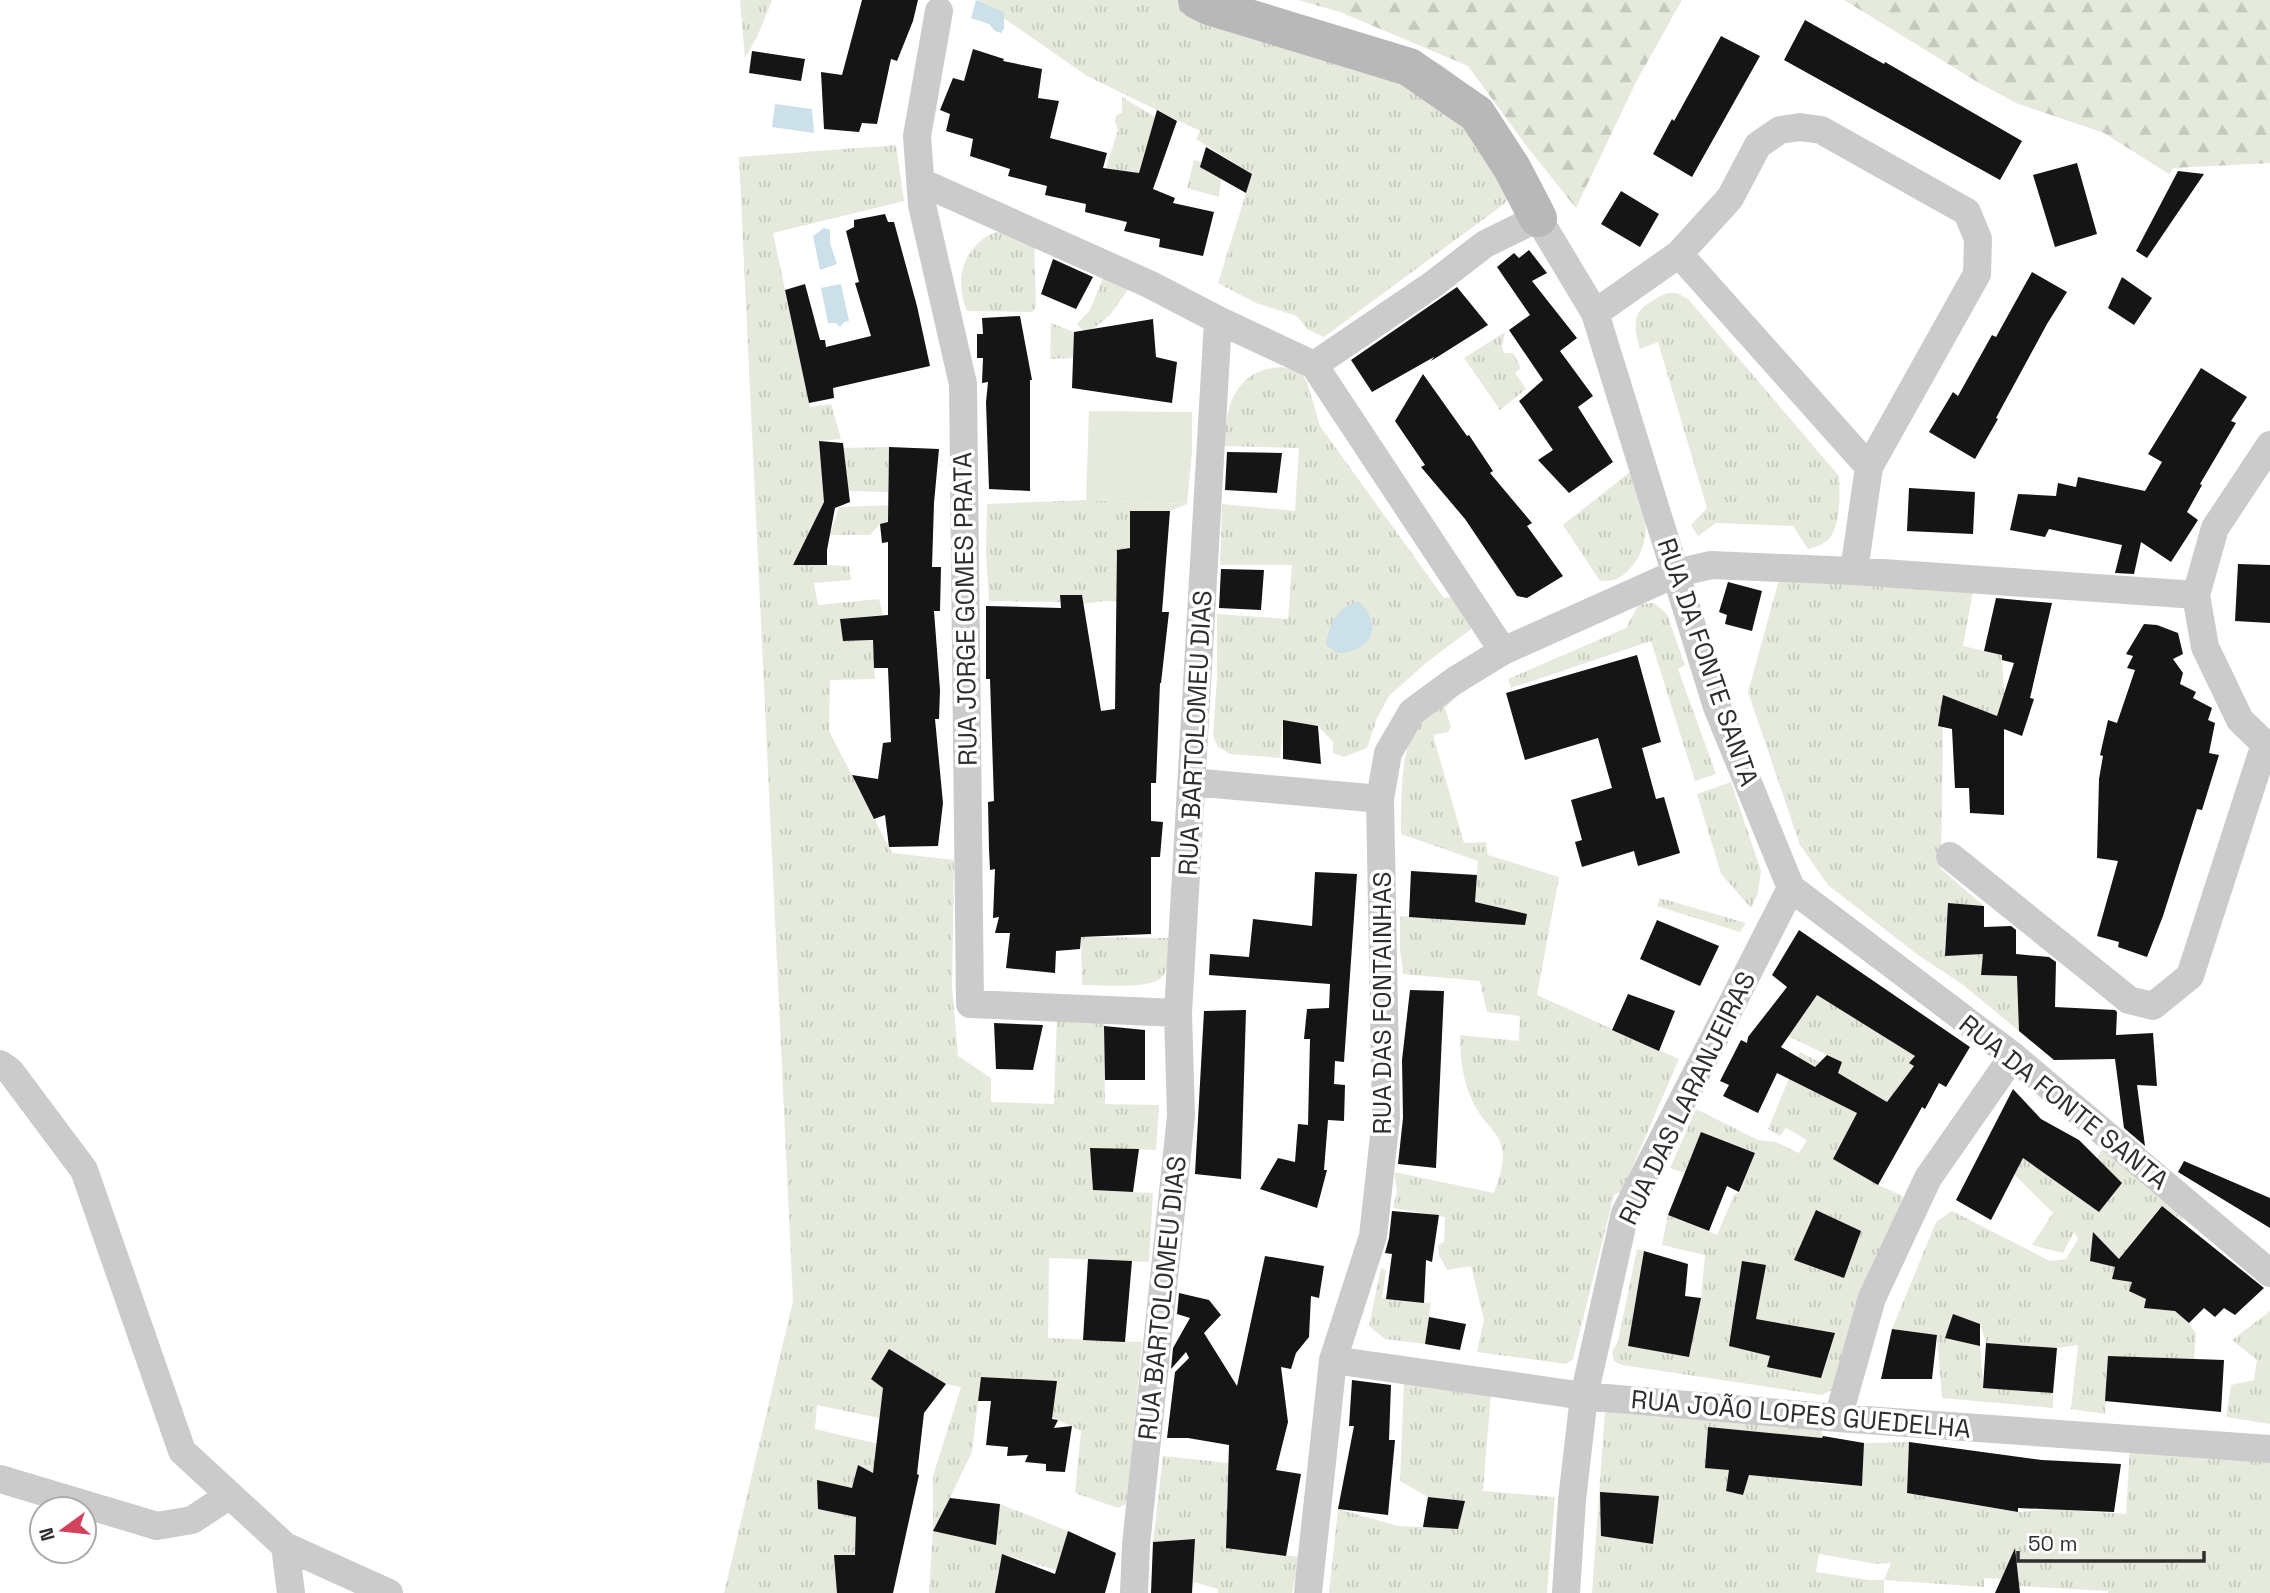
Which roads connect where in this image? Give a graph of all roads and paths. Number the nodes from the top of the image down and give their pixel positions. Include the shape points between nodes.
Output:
1 (1197, 0) edge
2 (939, 11) dead end
3 (920, 182) junction
4 (1538, 218) junction
5 (1679, 254) junction
6 (1595, 313) junction
7 (1218, 320) junction
8 (1314, 365) junction
9 (2270, 445) edge
10 (1869, 467) junction
11 (1854, 571) junction
12 (1677, 573) junction
13 (2196, 595) junction
14 (1503, 651) junction
15 (2267, 746) edge
16 (1192, 782) junction
17 (1380, 799) junction
18 (1950, 856) dead end
19 (1791, 888) junction
20 (1178, 1013) junction
21 (2013, 1056) junction
22 (0, 1064) edge
23 (2270, 1273) edge
24 (1334, 1360) junction
25 (1584, 1396) junction
26 (1838, 1418) junction
27 (2270, 1449) edge
28 (0, 1479) edge
29 (230, 1495) junction
30 (285, 1546) junction
31 (291, 1593) edge
32 (389, 1593) edge
33 (1134, 1593) edge
34 (1308, 1593) edge
35 (1566, 1593) edge

1 - 4 street via 1409,67 1477,114
2 - 3 street, RUA JORGE GOMES PRATA via 917,136
3 - 7 street via 1151,285
3 - 20 street, RUA JORGE GOMES PRATA via 963,384 970,1004
4 - 6 street, RUA DA FONTE SANTA
4 - 8 street via 1485,244
5 - 6 street
5 - 10 street
5 - 10 street via 1730,198 1758,145 1780,130 1800,127 1821,130 1967,212 1978,239 1977,274
6 - 12 street, RUA DA FONTE SANTA
7 - 8 street
7 - 16 street, RUA BARTOLOMEU DIAS
8 - 14 street
9 - 13 street via 2215,528
10 - 11 street
11 - 12 street, RUA DAS FONTAINHAS via 1711,565
11 - 13 street, RUA DAS FONTAINHAS
12 - 14 street, RUA DAS FONTAINHAS
12 - 19 street, RUA DA FONTE SANTA via 1717,707
13 - 15 street via 2205,647 2240,720
14 - 17 street, RUA DAS FONTAINHAS via 1412,712 1388,753
15 - 18 street via 2190,975 2153,1006 2129,1000
16 - 17 street
16 - 20 street, RUA BARTOLOMEU DIAS
17 - 24 street, RUA DAS FONTAINHAS via 1386,1118 1373,1236
19 - 21 street, RUA DA FONTE SANTA
19 - 25 street, RUA DAS LARANJEIRAS via 1625,1213
20 - 33 street, RUA BARTOLOMEU DIAS via 1181,1116
21 - 23 street, RUA DA FONTE SANTA
21 - 26 street via 1928,1178 1872,1298
22 - 29 street via 84,1170 182,1451
24 - 25 street, RUA JOÃO LOPES GUEDELHA
24 - 34 street, RUA DAS FONTAINHAS
25 - 26 street, RUA JOÃO LOPES GUEDELHA
25 - 35 street, RUA DAS LARANJEIRAS
26 - 27 street, RUA JOÃO LOPES GUEDELHA
28 - 29 street via 157,1526 192,1520
29 - 30 street
30 - 31 street
30 - 32 street

